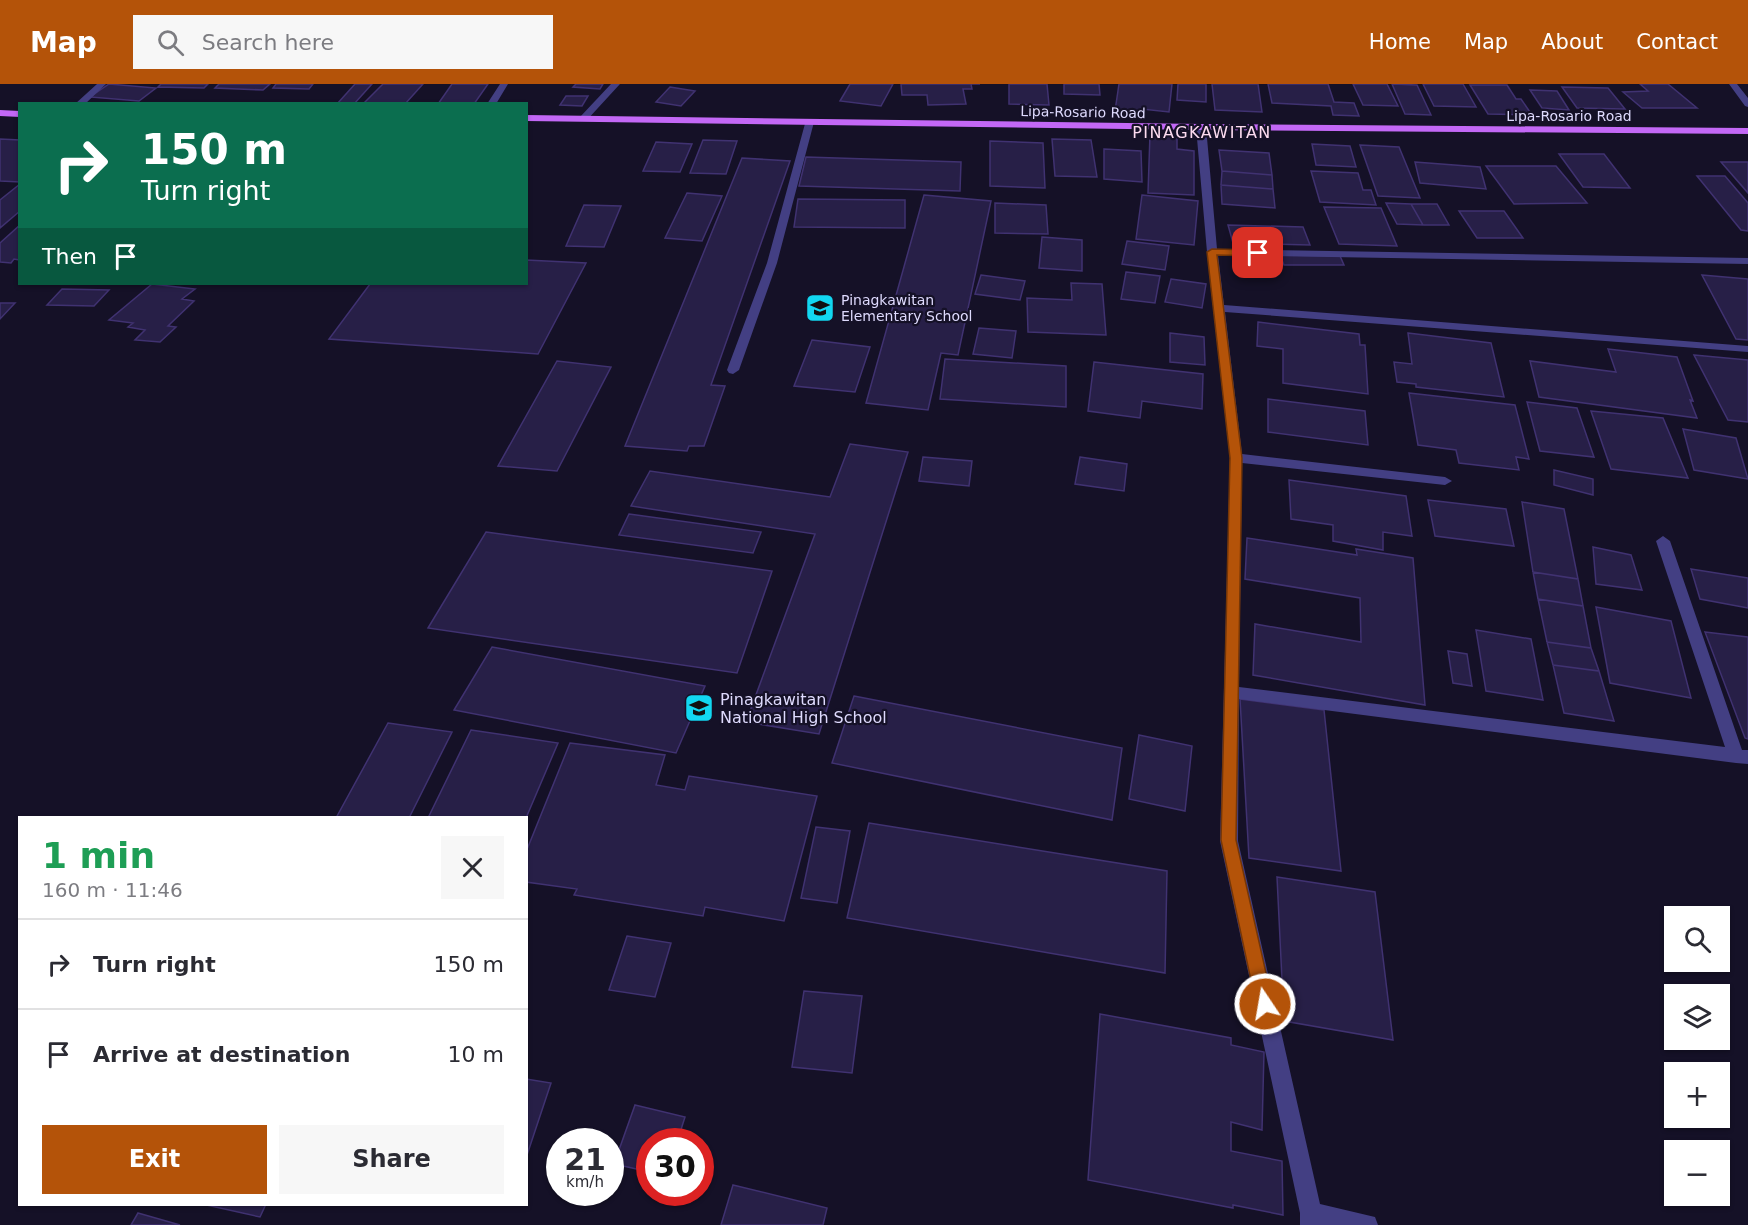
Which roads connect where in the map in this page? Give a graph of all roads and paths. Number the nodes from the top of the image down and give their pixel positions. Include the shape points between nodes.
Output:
1 (102, 84) edge
2 (504, 84) edge
3 (616, 84) edge
4 (1733, 84) edge
5 (81, 102) edge
6 (492, 102) edge
7 (1748, 104) edge
8 (0, 113) edge
9 (18, 114) edge
10 (583, 119) junction
11 (528, 121) edge
12 (809, 122) junction
13 (1201, 127) junction
14 (1748, 131) edge
15 (1212, 252) junction
16 (1748, 261) edge
17 (1218, 308) junction
18 (1748, 349) edge
19 (733, 370) dead end
20 (1236, 458) junction
21 (1445, 482) dead end
22 (1663, 541) dead end
23 (1231, 692) junction
24 (1742, 757) edge
25 (1311, 1219) edge
26 (1367, 1225) edge

1 - 5 street
2 - 6 street
3 - 10 street
4 - 7 street
8 - 9 main road
10 - 11 main road, Lipa-Rosario Road
10 - 12 main road, Lipa-Rosario Road
12 - 13 main road, Lipa-Rosario Road
12 - 19 street via 772,263
13 - 14 main road, Lipa-Rosario Road
13 - 15 street
15 - 16 street
15 - 17 street
17 - 18 street
17 - 20 street
20 - 21 street
20 - 23 street
22 - 24 street
23 - 24 street
23 - 25 street via 1229,840
25 - 26 street

